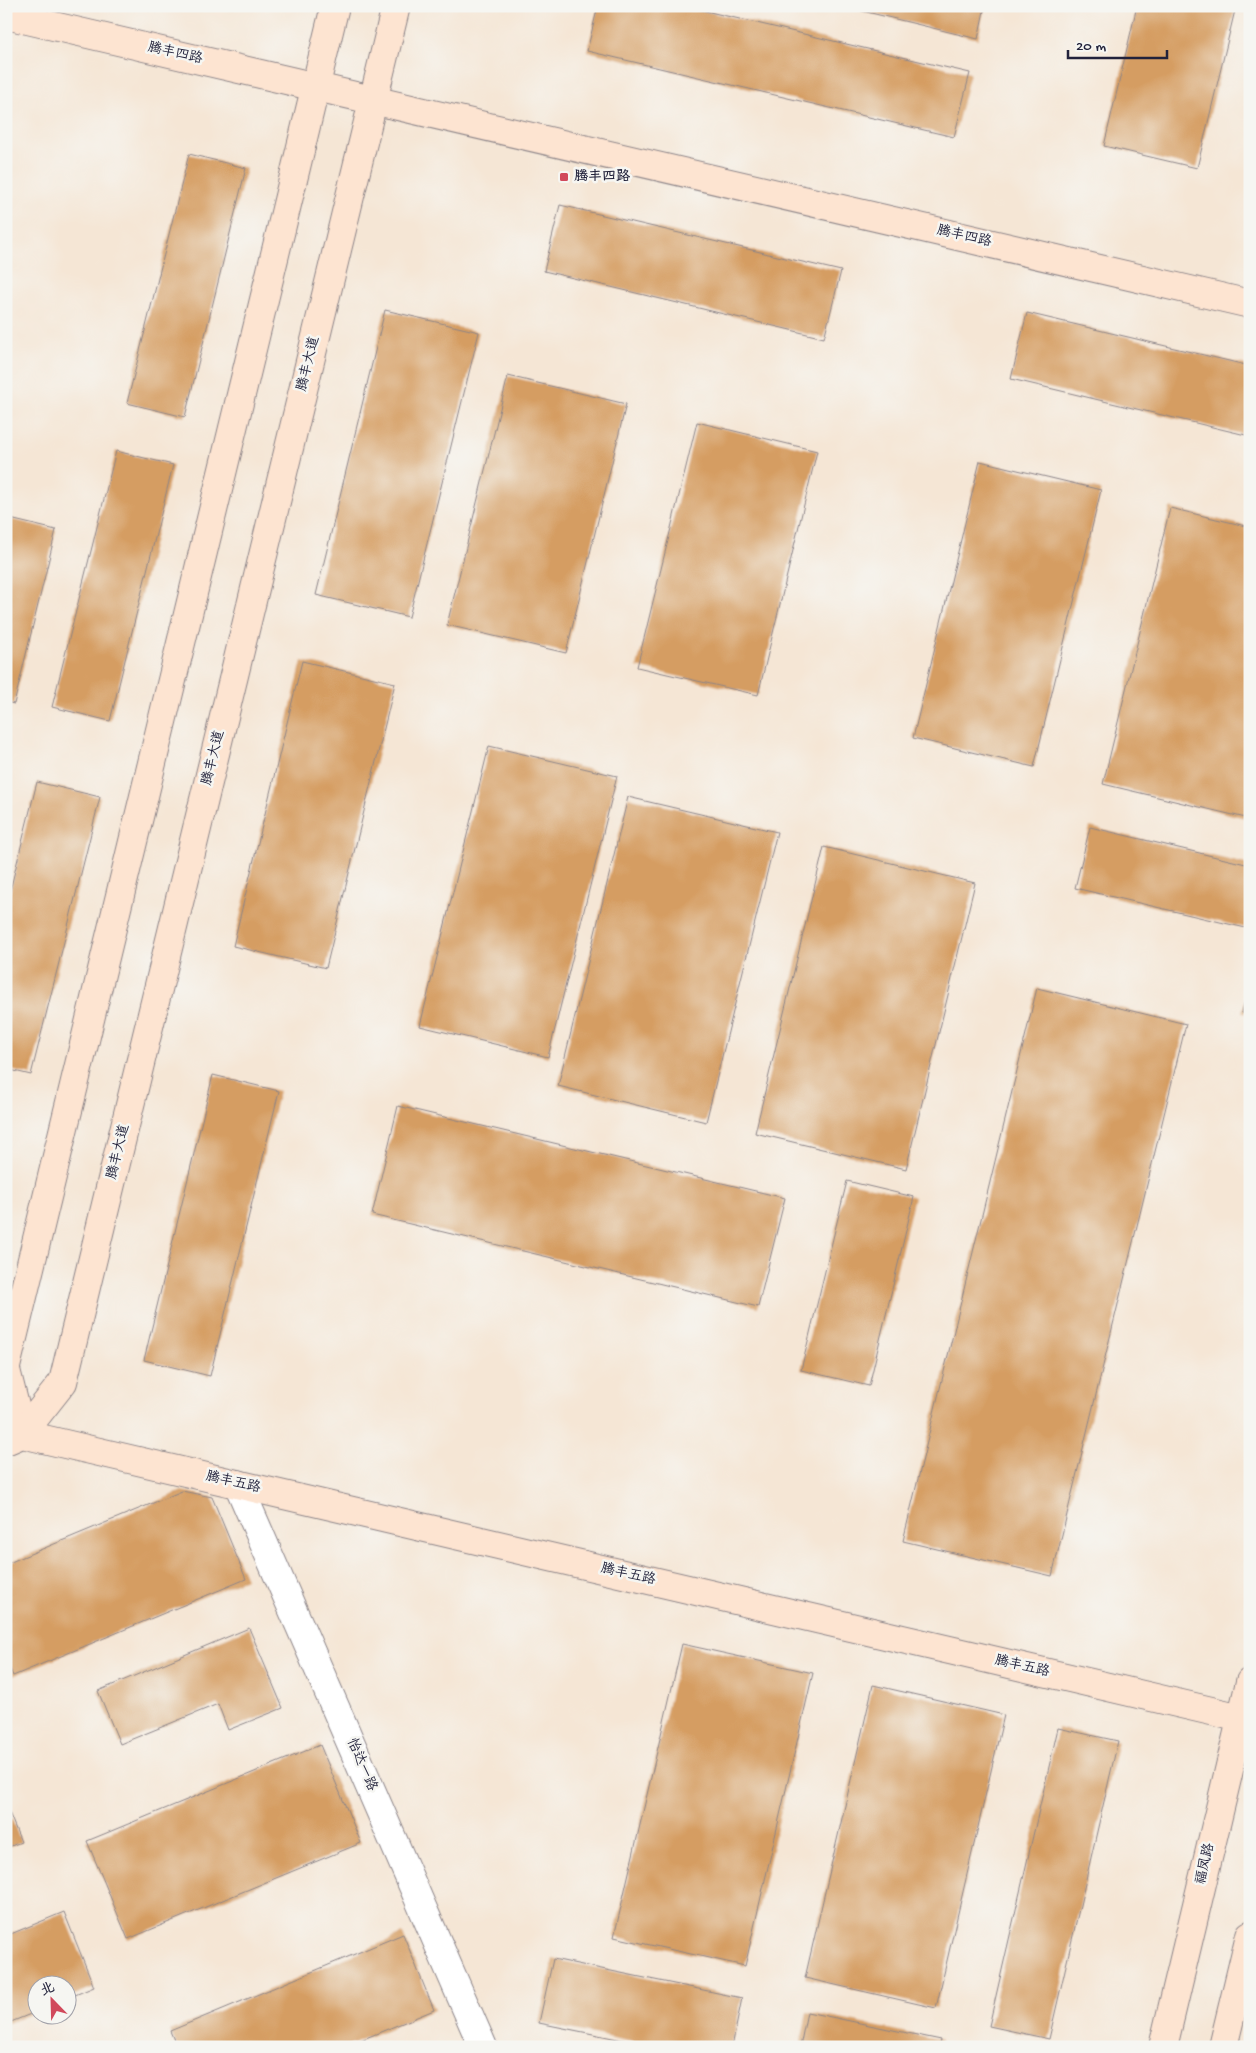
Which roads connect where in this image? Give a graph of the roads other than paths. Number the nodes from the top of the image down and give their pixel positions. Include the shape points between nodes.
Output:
1 (335, 6) edge
2 (396, 6) edge
3 (6, 14) edge
4 (316, 87) junction
5 (373, 100) junction
6 (1250, 304) edge
7 (6, 1369) edge
8 (14, 1437) edge
9 (238, 1484) junction
10 (1250, 1682) edge
11 (1246, 1719) edge
12 (1250, 1934) edge
13 (483, 2047) edge
14 (1163, 2047) edge
15 (1223, 2047) edge

1 - 4 street
2 - 5 street, 腾丰大道
3 - 4 street, 腾丰四路
4 - 5 street, 腾丰四路
4 - 7 street
5 - 6 street, 腾丰四路
5 - 8 street, 腾丰大道 via 63,1382
7 - 8 street
8 - 9 street, 腾丰五路
9 - 11 street, 腾丰五路
9 - 13 street, 怡达一路
10 - 11 street, 福凤路
11 - 14 street, 福凤路
12 - 15 street

